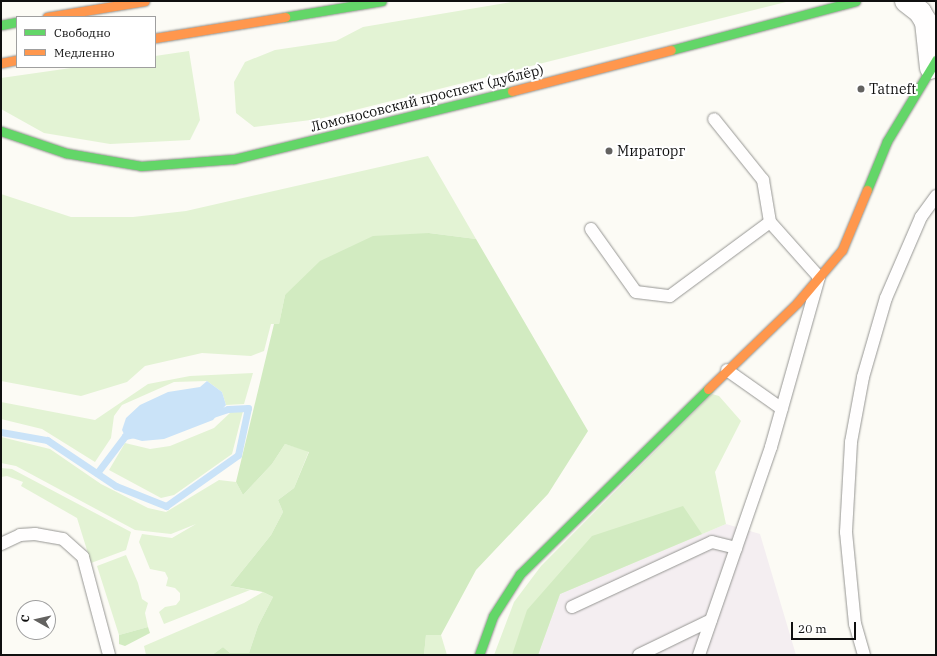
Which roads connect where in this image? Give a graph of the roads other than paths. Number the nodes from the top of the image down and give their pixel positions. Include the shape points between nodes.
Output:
1 (145, 1) edge
2 (382, 1) edge
3 (856, 1) edge
4 (906, 1) edge
5 (53, 16) edge
6 (16, 22) edge
7 (1, 25) edge
8 (156, 38) edge
9 (16, 60) edge
10 (1, 63) edge
11 (933, 64) edge
12 (714, 119) dead end
13 (1, 131) edge
14 (936, 196) edge
15 (770, 222) junction
16 (591, 229) dead end
17 (819, 277) junction
18 (727, 370) junction
19 (782, 410) junction
20 (1, 544) edge
21 (736, 548) junction
22 (572, 607) dead end
23 (712, 620) junction
24 (109, 655) edge
25 (480, 655) edge
26 (639, 655) edge
27 (699, 655) edge
28 (864, 655) edge

1 - 5 main road
2 - 8 main road
3 - 13 main road, Ломоносовский проспект (дублёр) via 596,70 234,160 141,166 66,153
4 - 11 street via 920,12 926,22
6 - 7 main road
9 - 10 main road
11 - 17 main road via 887,141 842,250
12 - 15 lane via 763,180
14 - 28 lane via 921,218 886,298 863,377 851,442 846,532 855,624
15 - 16 lane via 670,296 636,292
15 - 17 lane
17 - 18 main road via 797,303
17 - 19 lane
18 - 19 lane
18 - 25 main road via 559,532 520,574 493,616
19 - 21 lane
20 - 24 lane via 20,535 35,534 63,539 83,557
21 - 22 lane via 712,542
21 - 23 lane
23 - 26 lane
23 - 27 lane

